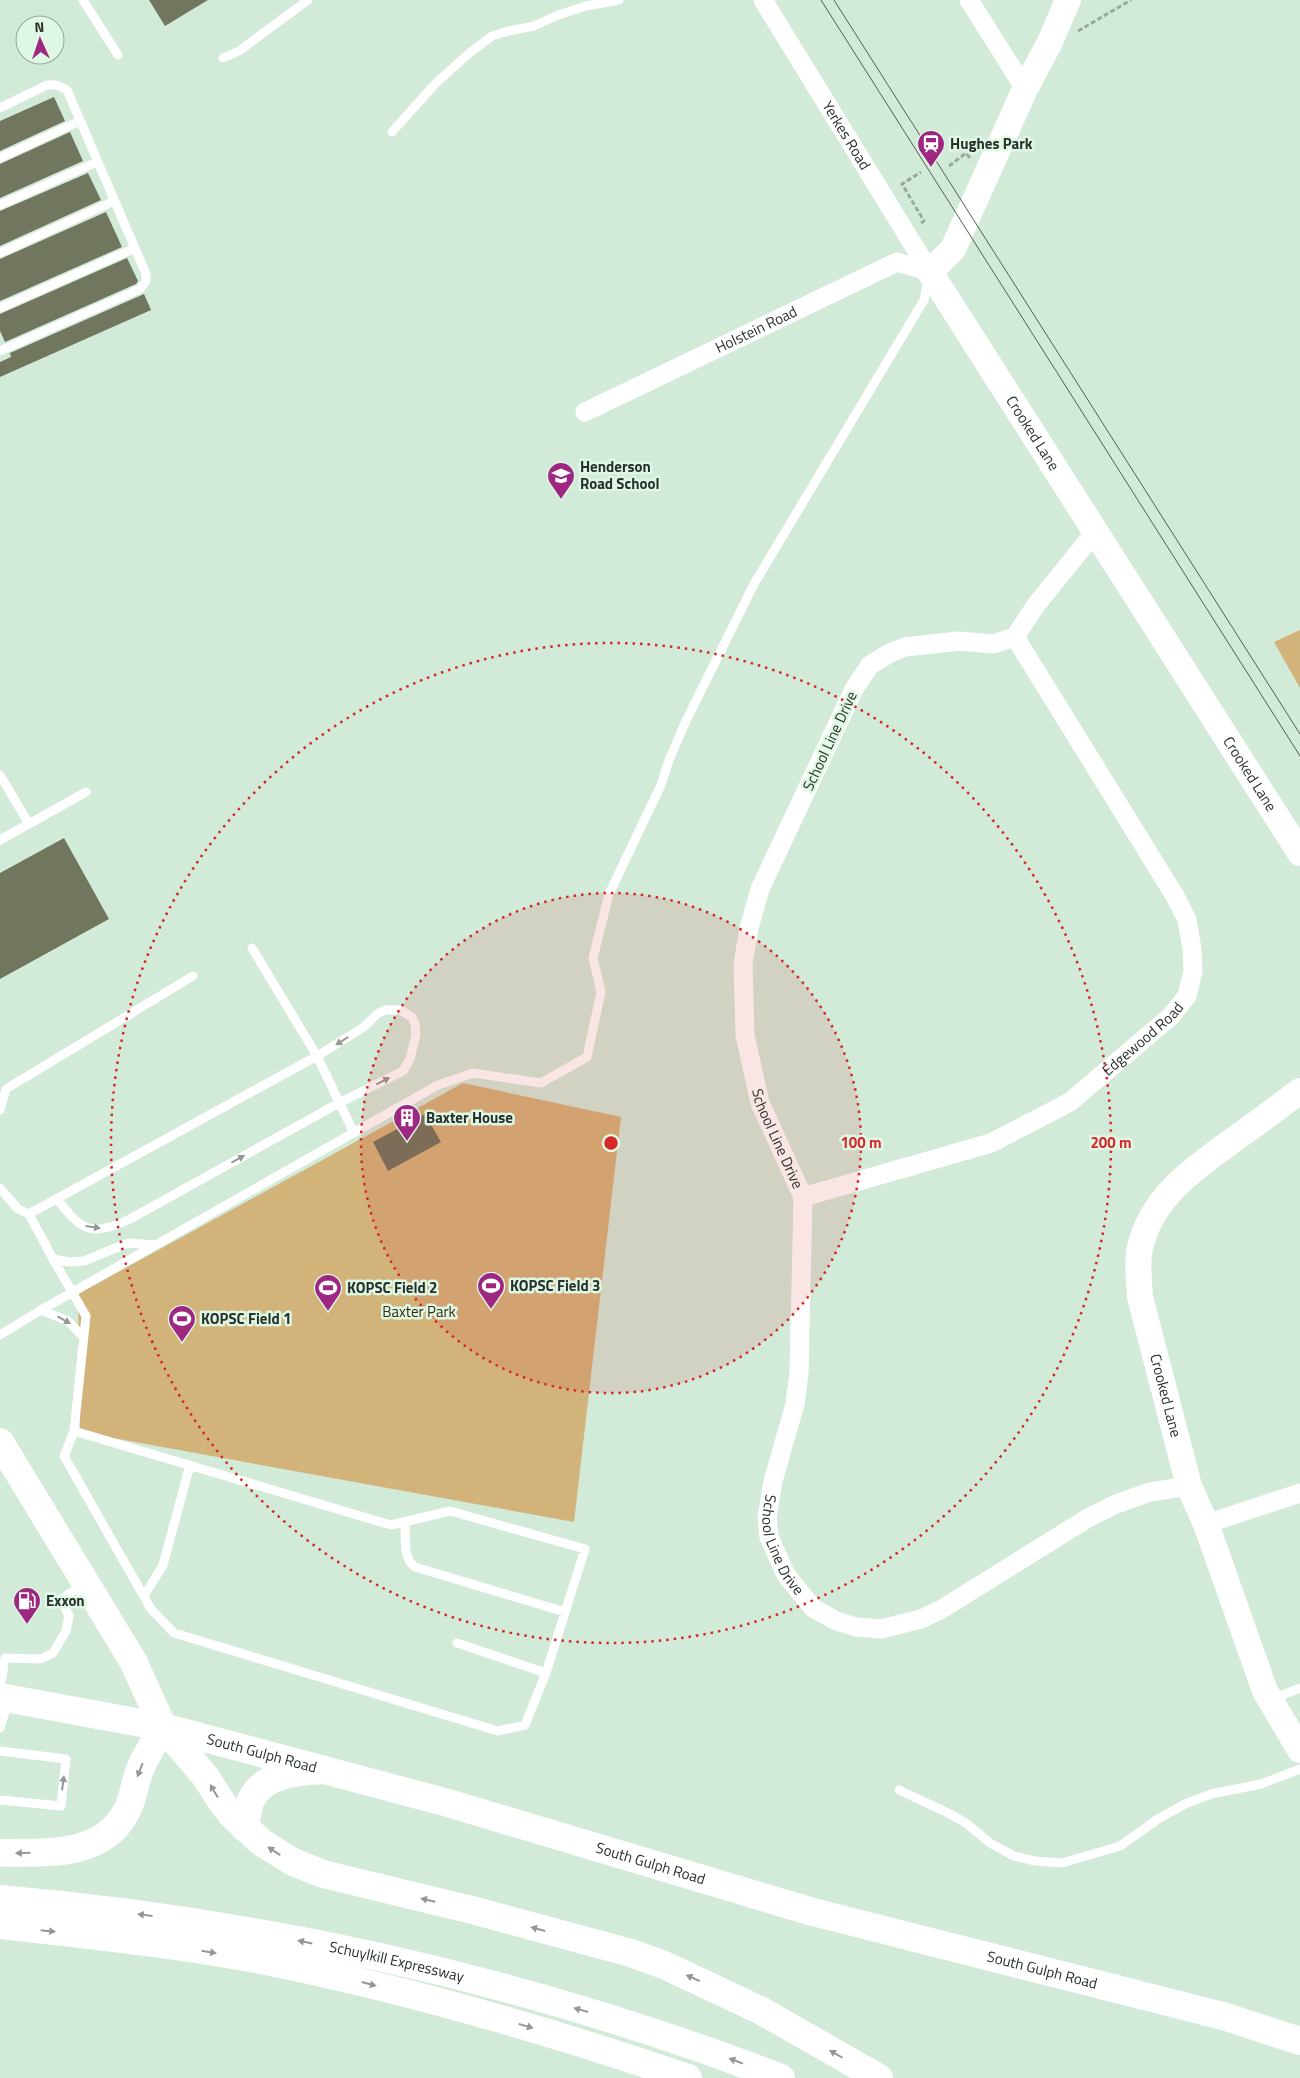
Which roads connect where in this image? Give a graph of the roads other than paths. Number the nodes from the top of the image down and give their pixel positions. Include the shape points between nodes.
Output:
1 (83, 0) edge
2 (308, 0) edge
3 (619, 0) edge
4 (763, 0) edge
5 (968, 0) edge
6 (1068, 0) edge
7 (118, 55) dead end
8 (223, 58) dead end
9 (1025, 89) junction
10 (0, 108) edge
11 (80, 121) junction
12 (392, 132) dead end
13 (0, 158) edge
14 (97, 162) junction
15 (114, 201) junction
16 (0, 205) edge
17 (135, 248) junction
18 (0, 253) edge
19 (930, 272) junction
20 (0, 308) edge
21 (0, 351) edge
22 (585, 412) dead end
23 (1095, 532) junction
24 (1015, 637) junction
25 (0, 776) edge
26 (86, 792) dead end
27 (29, 824) junction
28 (0, 840) edge
29 (1300, 853) edge
30 (252, 948) dead end
31 (193, 976) dead end
32 (317, 1056) junction
33 (1299, 1096) edge
34 (339, 1103) junction
35 (0, 1110) edge
36 (354, 1133) junction
37 (0, 1188) edge
38 (804, 1197) junction
39 (57, 1199) junction
40 (29, 1214) junction
41 (156, 1245) junction
42 (53, 1259) junction
43 (73, 1292) junction
44 (41, 1310) junction
45 (0, 1335) edge
46 (82, 1336) junction
47 (74, 1431) junction
48 (0, 1442) edge
49 (190, 1465) junction
50 (1189, 1486) junction
51 (1300, 1493) edge
52 (405, 1522) junction
53 (1206, 1524) junction
54 (85, 1583) junction
55 (144, 1596) junction
56 (565, 1612) junction
57 (457, 1643) dead end
58 (546, 1673) junction
59 (1300, 1688) edge
60 (3, 1695) edge
61 (1270, 1700) junction
62 (163, 1727) junction
63 (0, 1728) edge
64 (1300, 1750) edge
65 (0, 1751) edge
66 (1300, 1769) edge
67 (323, 1770) junction
68 (899, 1790) dead end
69 (0, 1800) edge
70 (245, 1828) junction
71 (0, 1853) edge
72 (0, 1899) edge
73 (0, 1925) edge
74 (1300, 2041) edge
75 (688, 2078) edge
76 (781, 2078) edge
77 (879, 2078) edge

1 - 7 lane
2 - 8 lane via 239,51
3 - 12 lane via 586,6 534,26 492,36 435,84
4 - 19 street, Yerkes Road
5 - 9 street
6 - 9 street
9 - 19 street via 953,250
10 - 11 lane via 47,85 57,85 66,90
11 - 13 lane
11 - 14 lane
14 - 15 lane
14 - 16 lane
15 - 17 lane
15 - 18 lane
17 - 20 lane
17 - 21 lane via 146,274 146,281 140,289
19 - 22 street, Holstein Road via 897,262
19 - 23 street, Crooked Lane
19 - 36 lane via 924,300 754,584 686,721 661,785 609,894 593,958 601,992 587,1056 540,1083 473,1073 438,1085
23 - 24 street via 1036,605
23 - 29 street, Crooked Lane
24 - 38 street, School Line Drive via 993,644 959,641 904,648 870,665 854,689 760,889 743,964 745,1035 760,1102
24 - 38 street, Edgewood Road via 1187,920 1193,971 1188,996 1172,1016 1070,1102 991,1143
25 - 27 lane
26 - 27 lane
27 - 28 lane
30 - 32 lane
31 - 35 lane via 6,1089
32 - 34 lane
34 -> 32 lane via 403,1071 413,1048 415,1024 412,1017 400,1010 385,1010
32 - 39 lane
33 - 50 street, Crooked Lane via 1181,1179 1149,1220 1141,1242 1138,1269 1140,1297
34 - 36 lane
39 -> 34 lane via 74,1221 83,1226 110,1228
36 - 41 lane
37 - 40 lane via 18,1209
38 - 50 street, School Line Drive via 799,1373 795,1404 773,1481 767,1518 769,1537 777,1558 786,1575 813,1608 836,1621 856,1627 882,1629 921,1619 1116,1504 1150,1492
39 - 40 lane
40 - 42 lane
41 - 42 lane via 128,1243 84,1261
41 - 43 lane
42 - 43 lane
43 - 44 lane
43 - 46 lane via 86,1316
44 - 45 lane
44 -> 46 lane via 68,1321
46 - 47 lane
47 - 49 lane
47 - 55 lane via 64,1456
48 - 54 main road
49 - 52 lane via 391,1525
49 - 55 lane via 163,1565
50 - 53 street, Crooked Lane
51 - 53 street
52 - 56 lane via 407,1556 415,1567
52 - 56 lane via 450,1511 585,1548
53 - 61 street, Crooked Lane
54 - 60 lane via 62,1599 69,1616 66,1631 53,1653 41,1659 5,1658
54 - 62 main road via 133,1661
55 - 58 lane via 151,1609 174,1633 498,1731 525,1725
56 - 58 lane
57 - 58 lane
59 - 61 lane
60 - 62 main road, South Gulph Road
60 - 63 lane
61 - 64 street, Crooked Lane
62 - 67 main road, South Gulph Road
70 -> 62 main road
62 -> 71 main road via 140,1768 126,1814 112,1831 88,1846 68,1850
69 -> 65 lane via 60,1806 66,1759
66 - 68 lane via 1261,1784 1211,1794 1185,1804 1120,1846 1062,1863 1014,1856 960,1820
67 - 70 main road via 281,1776 261,1786 252,1798
67 - 74 main road, South Gulph Road via 448,1803 813,1912 1224,2016
77 -> 70 main road via 760,2010 664,1965 476,1911 324,1874 278,1854
76 -> 72 main road, Schuylkill Expressway via 620,2021 440,1970 168,1918
73 -> 75 main road, Schuylkill Expressway via 158,1944 345,1978 492,2016

